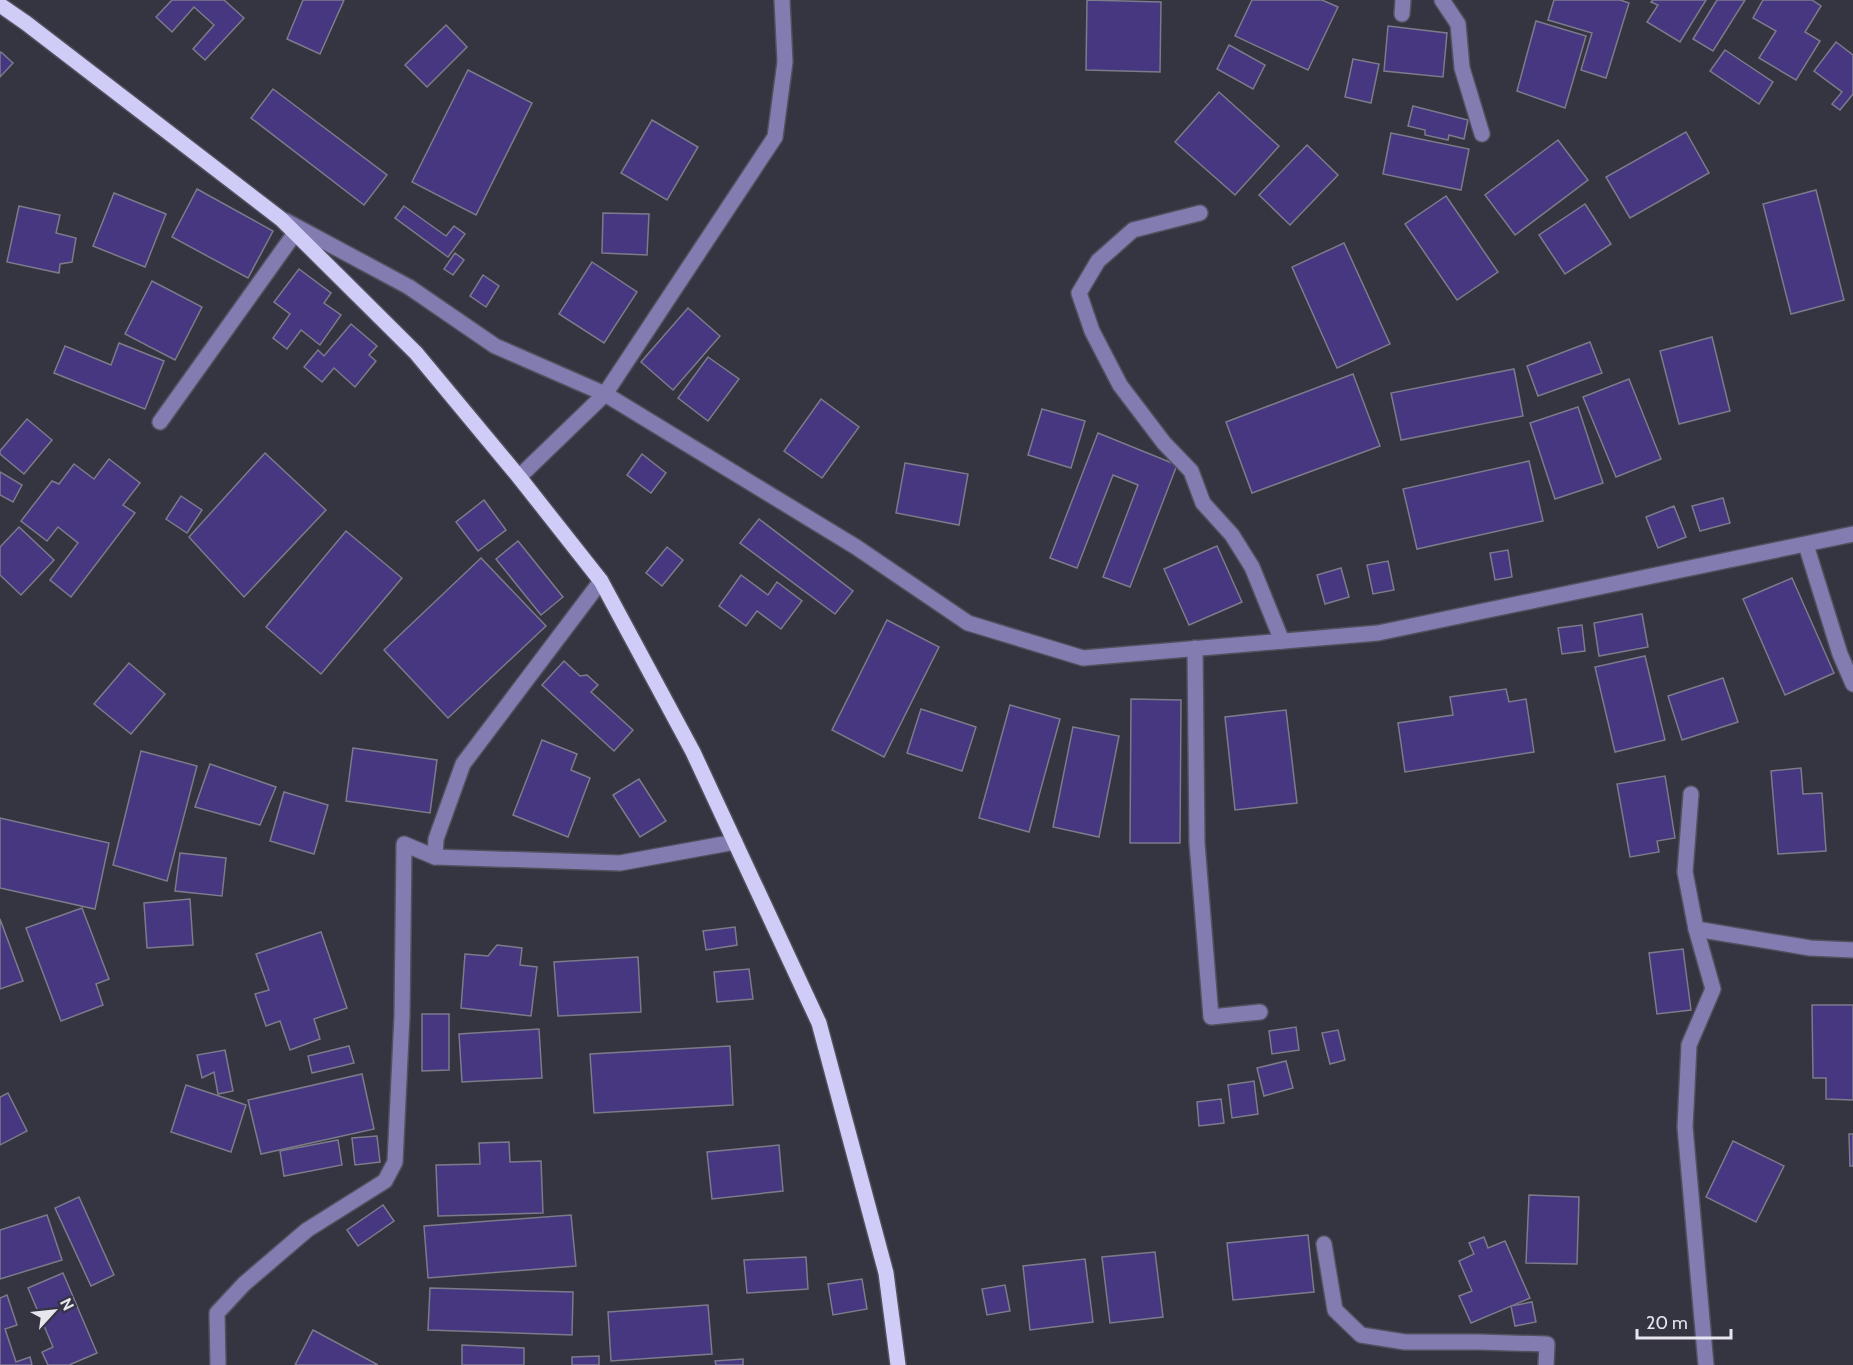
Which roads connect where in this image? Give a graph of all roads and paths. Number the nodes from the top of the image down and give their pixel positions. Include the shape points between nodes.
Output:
1 (782, 0) edge
2 (1442, 0) edge
3 (0, 5) edge
4 (1482, 134) dead end
5 (1200, 213) dead end
6 (281, 219) junction
7 (295, 233) junction
8 (605, 394) junction
9 (160, 422) dead end
10 (519, 477) junction
11 (1853, 534) edge
12 (1806, 544) junction
13 (601, 581) junction
14 (1282, 641) junction
15 (1195, 648) junction
16 (1853, 684) edge
17 (1691, 794) dead end
18 (735, 842) junction
19 (435, 857) junction
20 (1696, 929) junction
21 (1853, 950) edge
22 (1260, 1012) dead end
23 (1324, 1244) dead end
24 (218, 1365) edge
25 (898, 1365) edge
26 (1546, 1365) edge
27 (1706, 1365) edge

1 - 8 street via 785,62 775,137
2 - 4 street via 1458,24 1462,68
3 - 6 main road
5 - 14 street via 1133,230 1098,261 1079,292 1092,331 1120,386 1191,471 1203,503 1232,535 1252,567
6 - 7 main road
6 - 8 street via 409,287 495,346
7 - 9 street
7 - 10 main road via 416,353
8 - 10 street
8 - 15 street via 856,547 968,623 1083,658
10 - 13 main road
11 - 12 street
12 - 14 street via 1378,633
12 - 16 street
13 - 18 main road via 693,752
13 - 19 street via 463,764 436,839
14 - 15 street
15 - 22 street via 1197,843 1211,1017
17 - 20 street via 1685,873
18 - 19 street via 620,862
18 - 25 main road via 819,1023 886,1273
19 - 24 street via 404,844 395,1162 385,1181 307,1230 244,1284 217,1313
20 - 21 street via 1810,948
20 - 27 street via 1713,989 1689,1045 1685,1127
23 - 26 street via 1335,1310 1361,1335 1405,1342 1547,1344

